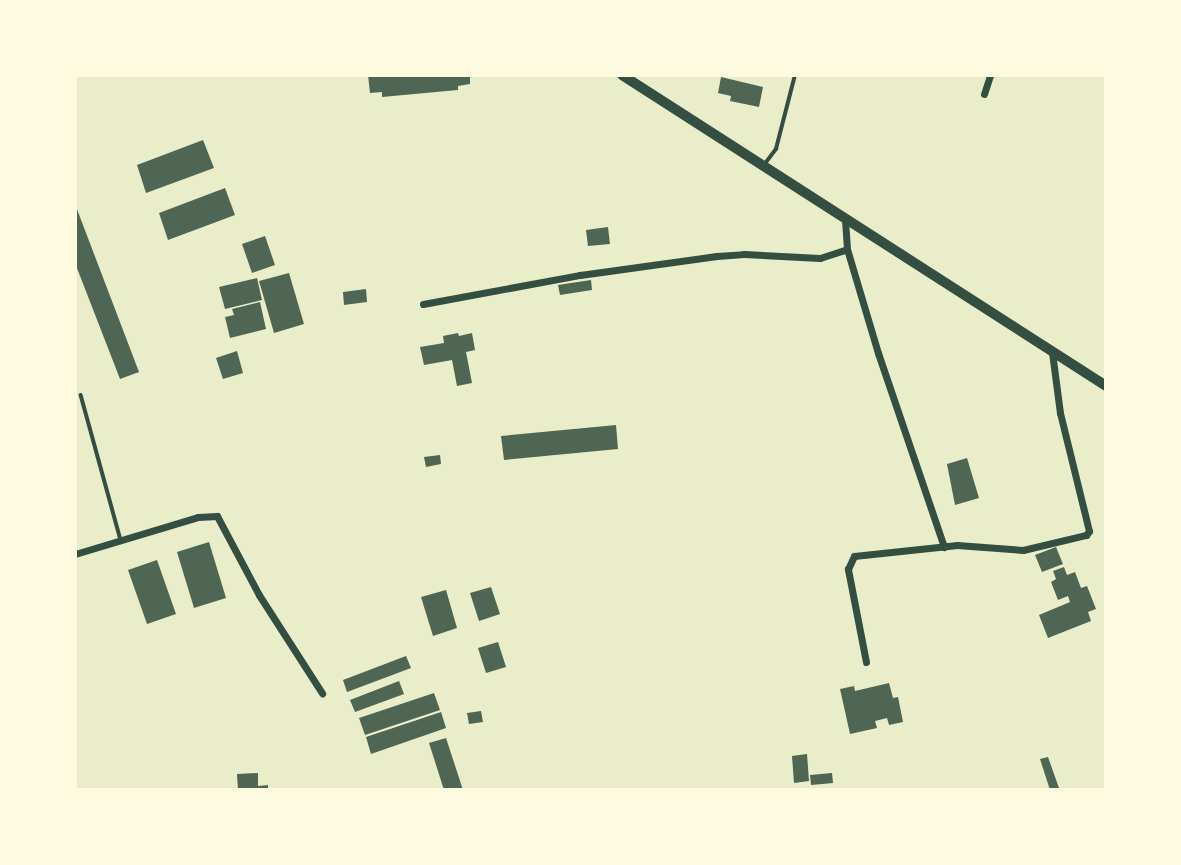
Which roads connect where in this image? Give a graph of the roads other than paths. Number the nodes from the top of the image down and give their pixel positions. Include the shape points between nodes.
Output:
1 (622, 75) edge
2 (795, 75) edge
3 (990, 75) edge
4 (985, 94) dead end
5 (763, 167) junction
6 (845, 220) junction
7 (847, 249) junction
8 (423, 304) dead end
9 (1052, 352) junction
10 (1106, 386) edge
11 (81, 395) dead end
12 (121, 540) junction
13 (944, 547) junction
14 (75, 554) edge
15 (866, 662) dead end
16 (322, 693) dead end

1 - 5 street
2 - 5 lane via 776,149
3 - 4 street
5 - 6 street
6 - 7 street
6 - 9 street
7 - 8 street via 820,258 716,256
7 - 13 street via 902,431
9 - 10 street
9 - 13 street via 1060,413 1089,531 1023,550
11 - 12 lane
12 - 14 street
12 - 16 street via 198,517 218,516 259,595
13 - 15 street via 850,559 848,569

